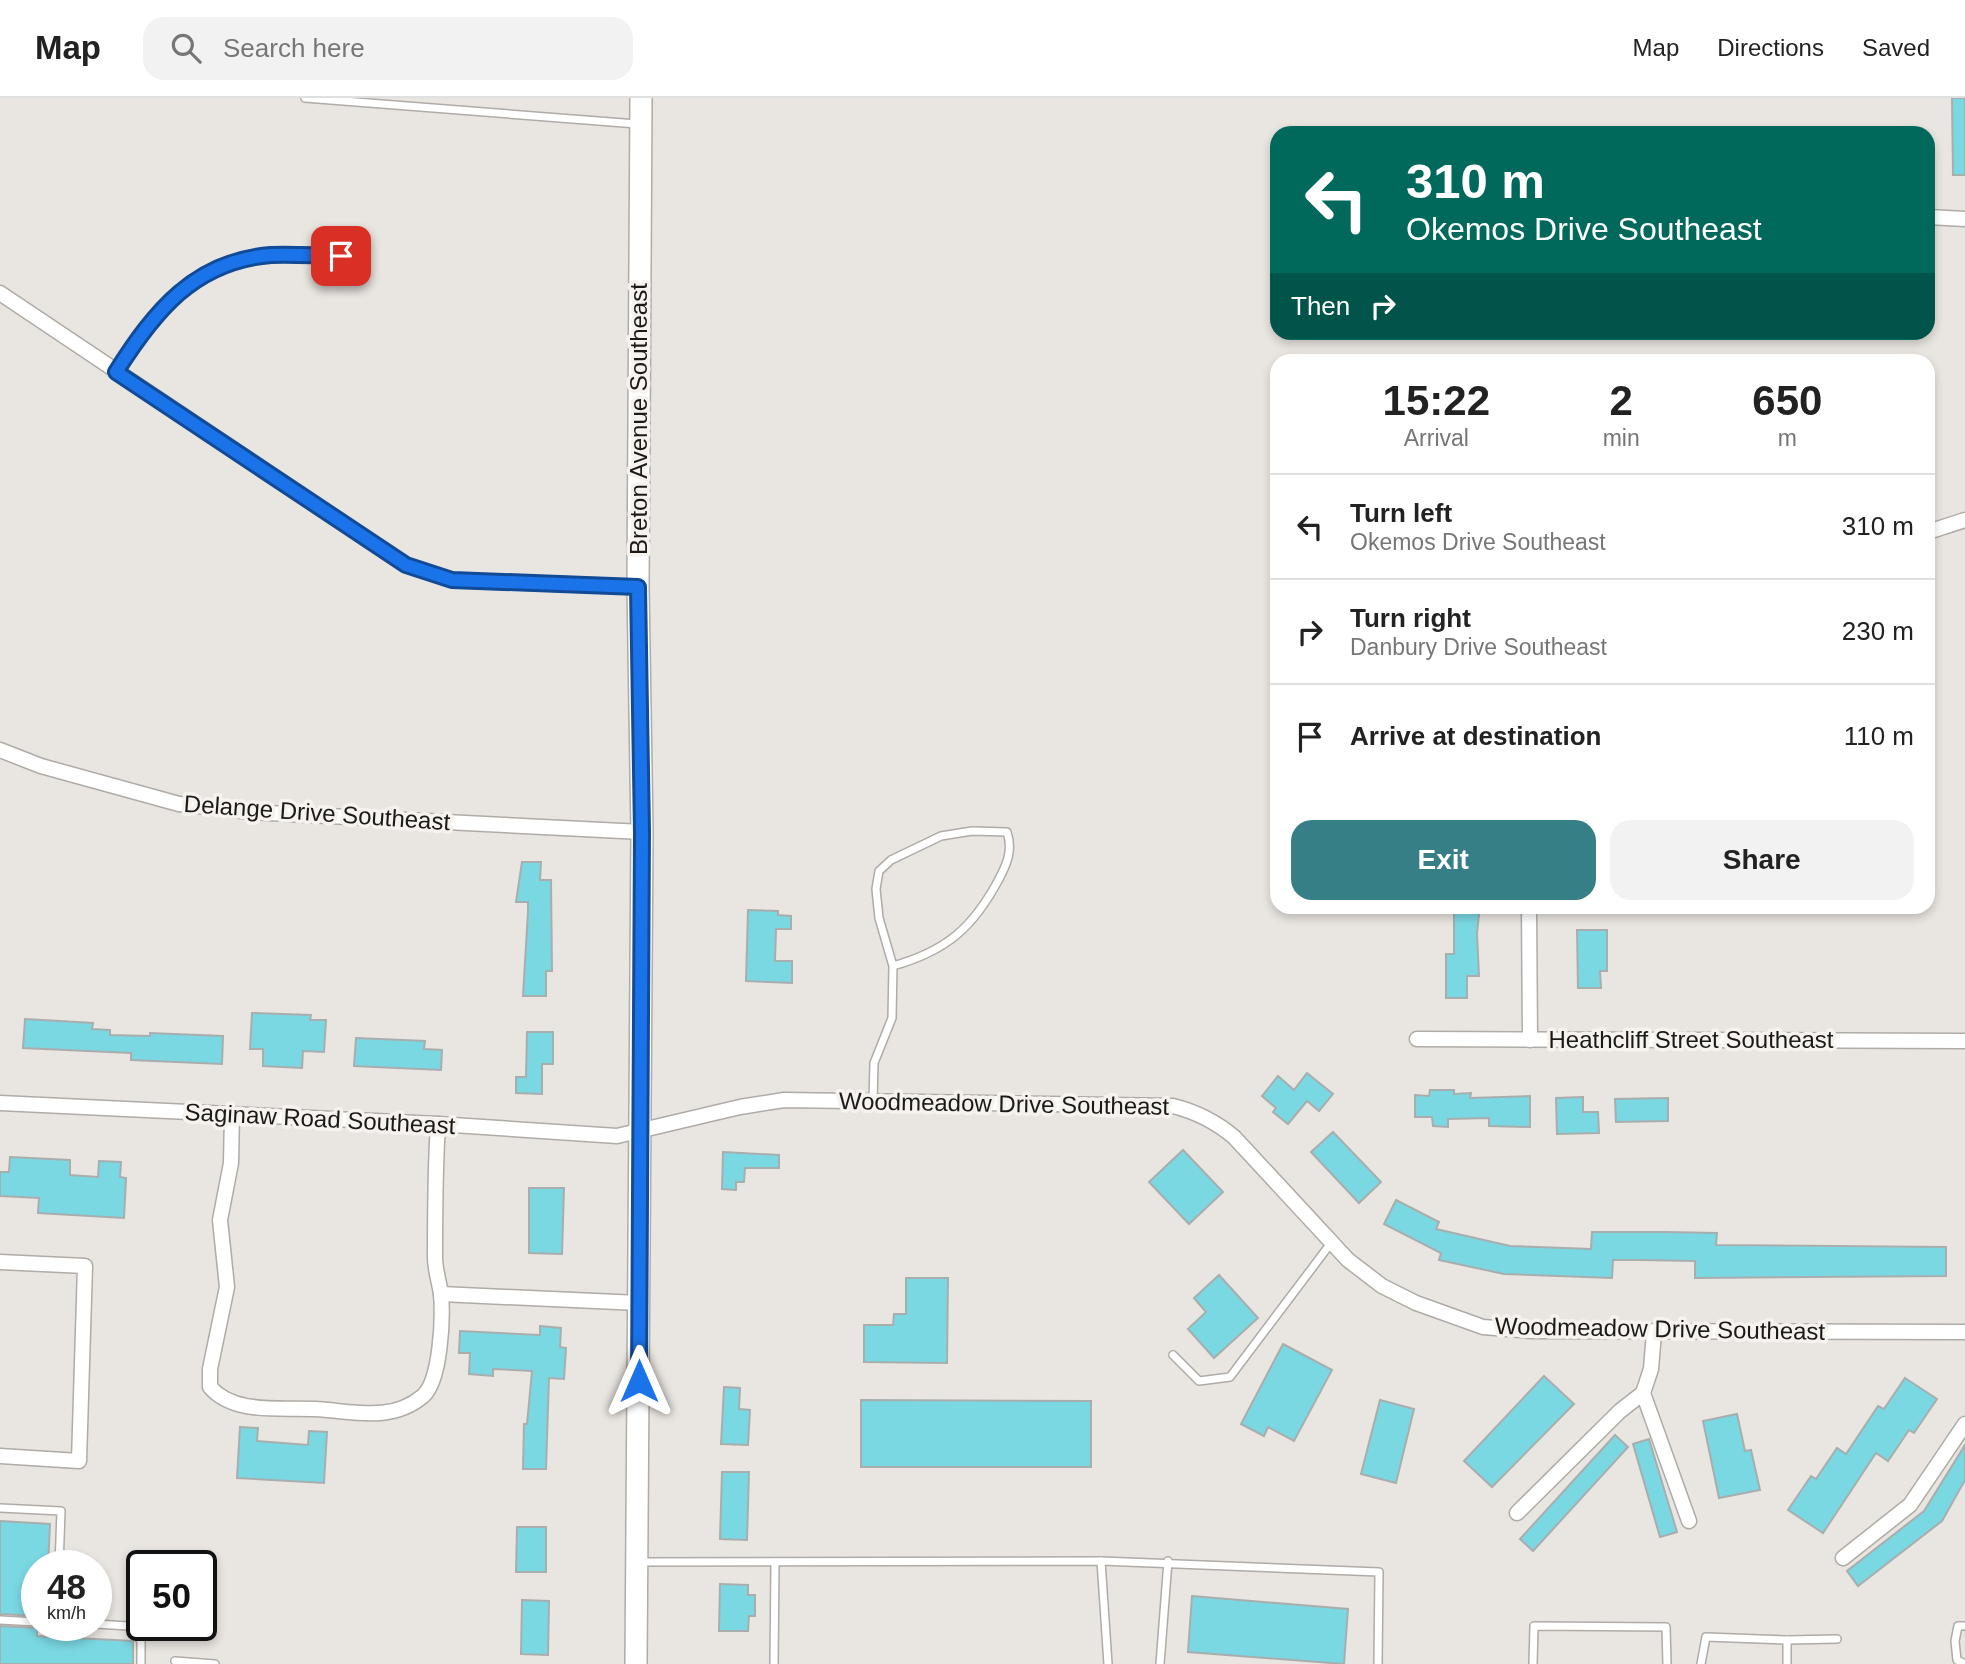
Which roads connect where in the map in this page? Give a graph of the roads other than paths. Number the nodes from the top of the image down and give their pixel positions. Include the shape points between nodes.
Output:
1 (305, 98) edge
2 (641, 98) edge
3 (641, 124) junction
4 (1935, 217) edge
5 (1965, 219) edge
6 (341, 256) dead end
7 (0, 293) edge
8 (116, 372) junction
9 (1965, 520) edge
10 (1935, 530) edge
11 (638, 587) junction
12 (0, 750) edge
13 (642, 832) junction
14 (1529, 914) edge
15 (893, 966) junction
16 (1416, 1039) dead end
17 (1530, 1040) junction
18 (1965, 1041) edge
19 (873, 1101) junction
20 (0, 1103) edge
21 (232, 1115) junction
22 (438, 1124) junction
23 (640, 1132) junction
24 (1331, 1242) junction
25 (0, 1262) edge
26 (441, 1294) junction
27 (639, 1303) junction
28 (1654, 1332) junction
29 (1965, 1332) edge
30 (1173, 1355) dead end
31 (1643, 1393) junction
32 (1965, 1424) edge
33 (0, 1456) edge
34 (0, 1508) edge
35 (1517, 1513) dead end
36 (1689, 1521) dead end
37 (60, 1550) edge
38 (1843, 1558) dead end
39 (1101, 1561) junction
40 (1168, 1561) junction
41 (637, 1562) junction
42 (775, 1562) junction
43 (0, 1620) edge
44 (21, 1621) edge
45 (112, 1625) edge
46 (1965, 1626) edge
47 (1837, 1639) dead end
48 (1787, 1640) junction
49 (175, 1661) dead end
50 (141, 1664) edge
51 (215, 1664) edge
52 (636, 1664) edge
53 (774, 1664) edge
54 (1108, 1664) edge
55 (1160, 1664) edge
56 (1378, 1664) edge
57 (1533, 1664) edge
58 (1667, 1664) edge
59 (1701, 1664) edge
60 (1787, 1664) edge
61 (1965, 1664) edge

1 - 3 lane
2 - 3 main road, Breton Avenue Southeast
3 - 11 main road, Breton Avenue Southeast
4 - 5 street
6 - 8 street via 270,255 220,266 175,294 145,327
7 - 8 street
8 - 11 street via 406,565 452,580
9 - 10 street
11 - 13 main road, Breton Avenue Southeast
12 - 13 street, Delange Drive Southeast via 179,804 251,812
13 - 23 main road, Breton Avenue Southeast
14 - 17 street
15 - 15 lane via 876,889 883,866 941,836 1007,832 1011,845 1007,864 971,923 924,957
15 - 19 lane via 892,1018 874,1062
16 - 17 street, Heathcliff Street Southeast
17 - 18 street, Heathcliff Street Southeast
19 - 23 street, Woodmeadow Drive Southeast via 758,1103
19 - 24 street, Woodmeadow Drive Southeast via 1136,1104 1195,1112 1234,1137
20 - 21 street, Saginaw Road Southeast
21 - 22 street, Saginaw Road Southeast
21 - 26 street via 232,1163 220,1220 227,1287 210,1368 210,1387 219,1398 234,1403 382,1414 407,1407 425,1394 434,1378
22 - 23 street, Saginaw Road Southeast via 617,1136
22 - 26 street via 435,1266
23 - 27 main road, Breton Avenue Southeast
24 - 28 street, Woodmeadow Drive Southeast via 1382,1286 1483,1327
24 - 30 lane via 1230,1377 1199,1381
25 - 33 street via 85,1266 79,1461
26 - 27 street
27 - 41 main road, Breton Avenue Southeast
28 - 29 street, Woodmeadow Drive Southeast
28 - 31 street via 1651,1369
31 - 35 street via 1620,1410
31 - 36 street
32 - 38 street via 1910,1505
34 - 37 lane via 61,1511
39 - 40 lane
39 - 42 lane
39 - 54 lane
40 - 55 lane
40 - 56 lane via 1379,1572
41 - 42 lane
41 - 52 main road, Breton Avenue Southeast
42 - 53 lane
43 - 44 lane
45 - 50 lane via 128,1626 141,1641
46 - 61 lane via 1958,1626 1955,1641 1957,1660
47 - 48 lane
48 - 59 lane via 1706,1637
48 - 60 lane
49 - 51 lane
57 - 58 lane via 1534,1626 1666,1627

